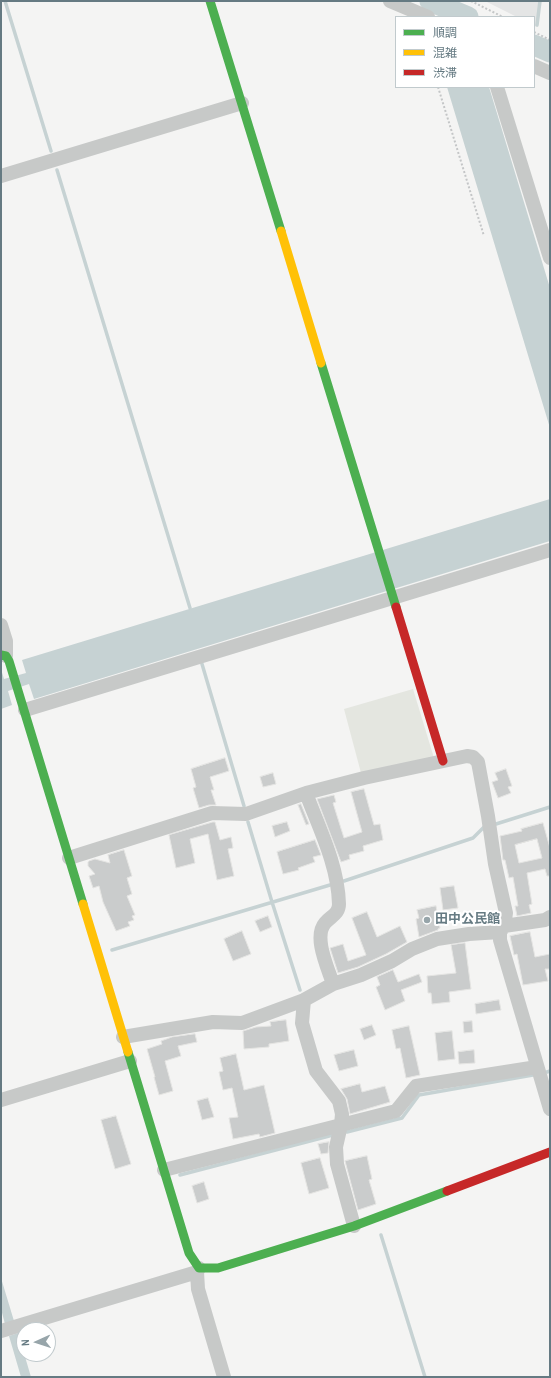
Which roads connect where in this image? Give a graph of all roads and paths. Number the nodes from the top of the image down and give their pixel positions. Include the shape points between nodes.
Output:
1 (210, 1) edge
2 (390, 1) edge
3 (471, 1) edge
4 (426, 16) edge
5 (501, 16) edge
6 (535, 32) edge
7 (550, 40) edge
8 (535, 66) edge
9 (550, 73) edge
10 (438, 88) edge
11 (497, 88) edge
12 (242, 104) junction
13 (1, 176) edge
14 (484, 236) dead end
15 (550, 258) edge
16 (550, 550) edge
17 (393, 599) junction
18 (1, 625) edge
19 (3, 655) edge
20 (24, 710) junction
21 (443, 761) junction
22 (306, 793) junction
23 (69, 858) junction
24 (550, 917) edge
25 (502, 929) junction
26 (333, 984) junction
27 (304, 1000) junction
28 (124, 1037) junction
29 (130, 1061) junction
30 (537, 1067) junction
31 (1, 1100) edge
32 (550, 1109) edge
33 (341, 1125) junction
34 (550, 1152) edge
35 (164, 1170) junction
36 (354, 1226) junction
37 (198, 1270) junction
38 (1, 1331) edge
39 (224, 1377) edge

1 - 12 street
2 - 4 street
3 - 5 path
6 - 7 path
8 - 9 street
10 - 14 path
11 - 15 street
12 - 13 street
12 - 17 street
16 - 17 street
17 - 20 street
17 - 21 street
18 - 19 street via 6,641
19 - 20 street via 9,661
20 - 23 street
21 - 22 street
21 - 25 street via 467,756 474,757 478,762 506,913
22 - 23 street via 246,814 212,813
22 - 26 street via 334,868 339,905 337,912 325,923 320,942
23 - 28 street
24 - 25 street
25 - 26 street via 437,939 361,975
25 - 30 street via 500,940
26 - 27 street
27 - 28 street via 242,1023 213,1022
27 - 33 street via 302,1023 316,1072 339,1101
28 - 29 street
29 - 31 street
29 - 35 street
30 - 32 street
30 - 33 street via 416,1086 396,1112
33 - 35 street
33 - 36 street via 336,1147 337,1164
34 - 36 street
35 - 37 street via 189,1254
36 - 37 street via 218,1268
37 - 38 street
37 - 39 street via 198,1289

